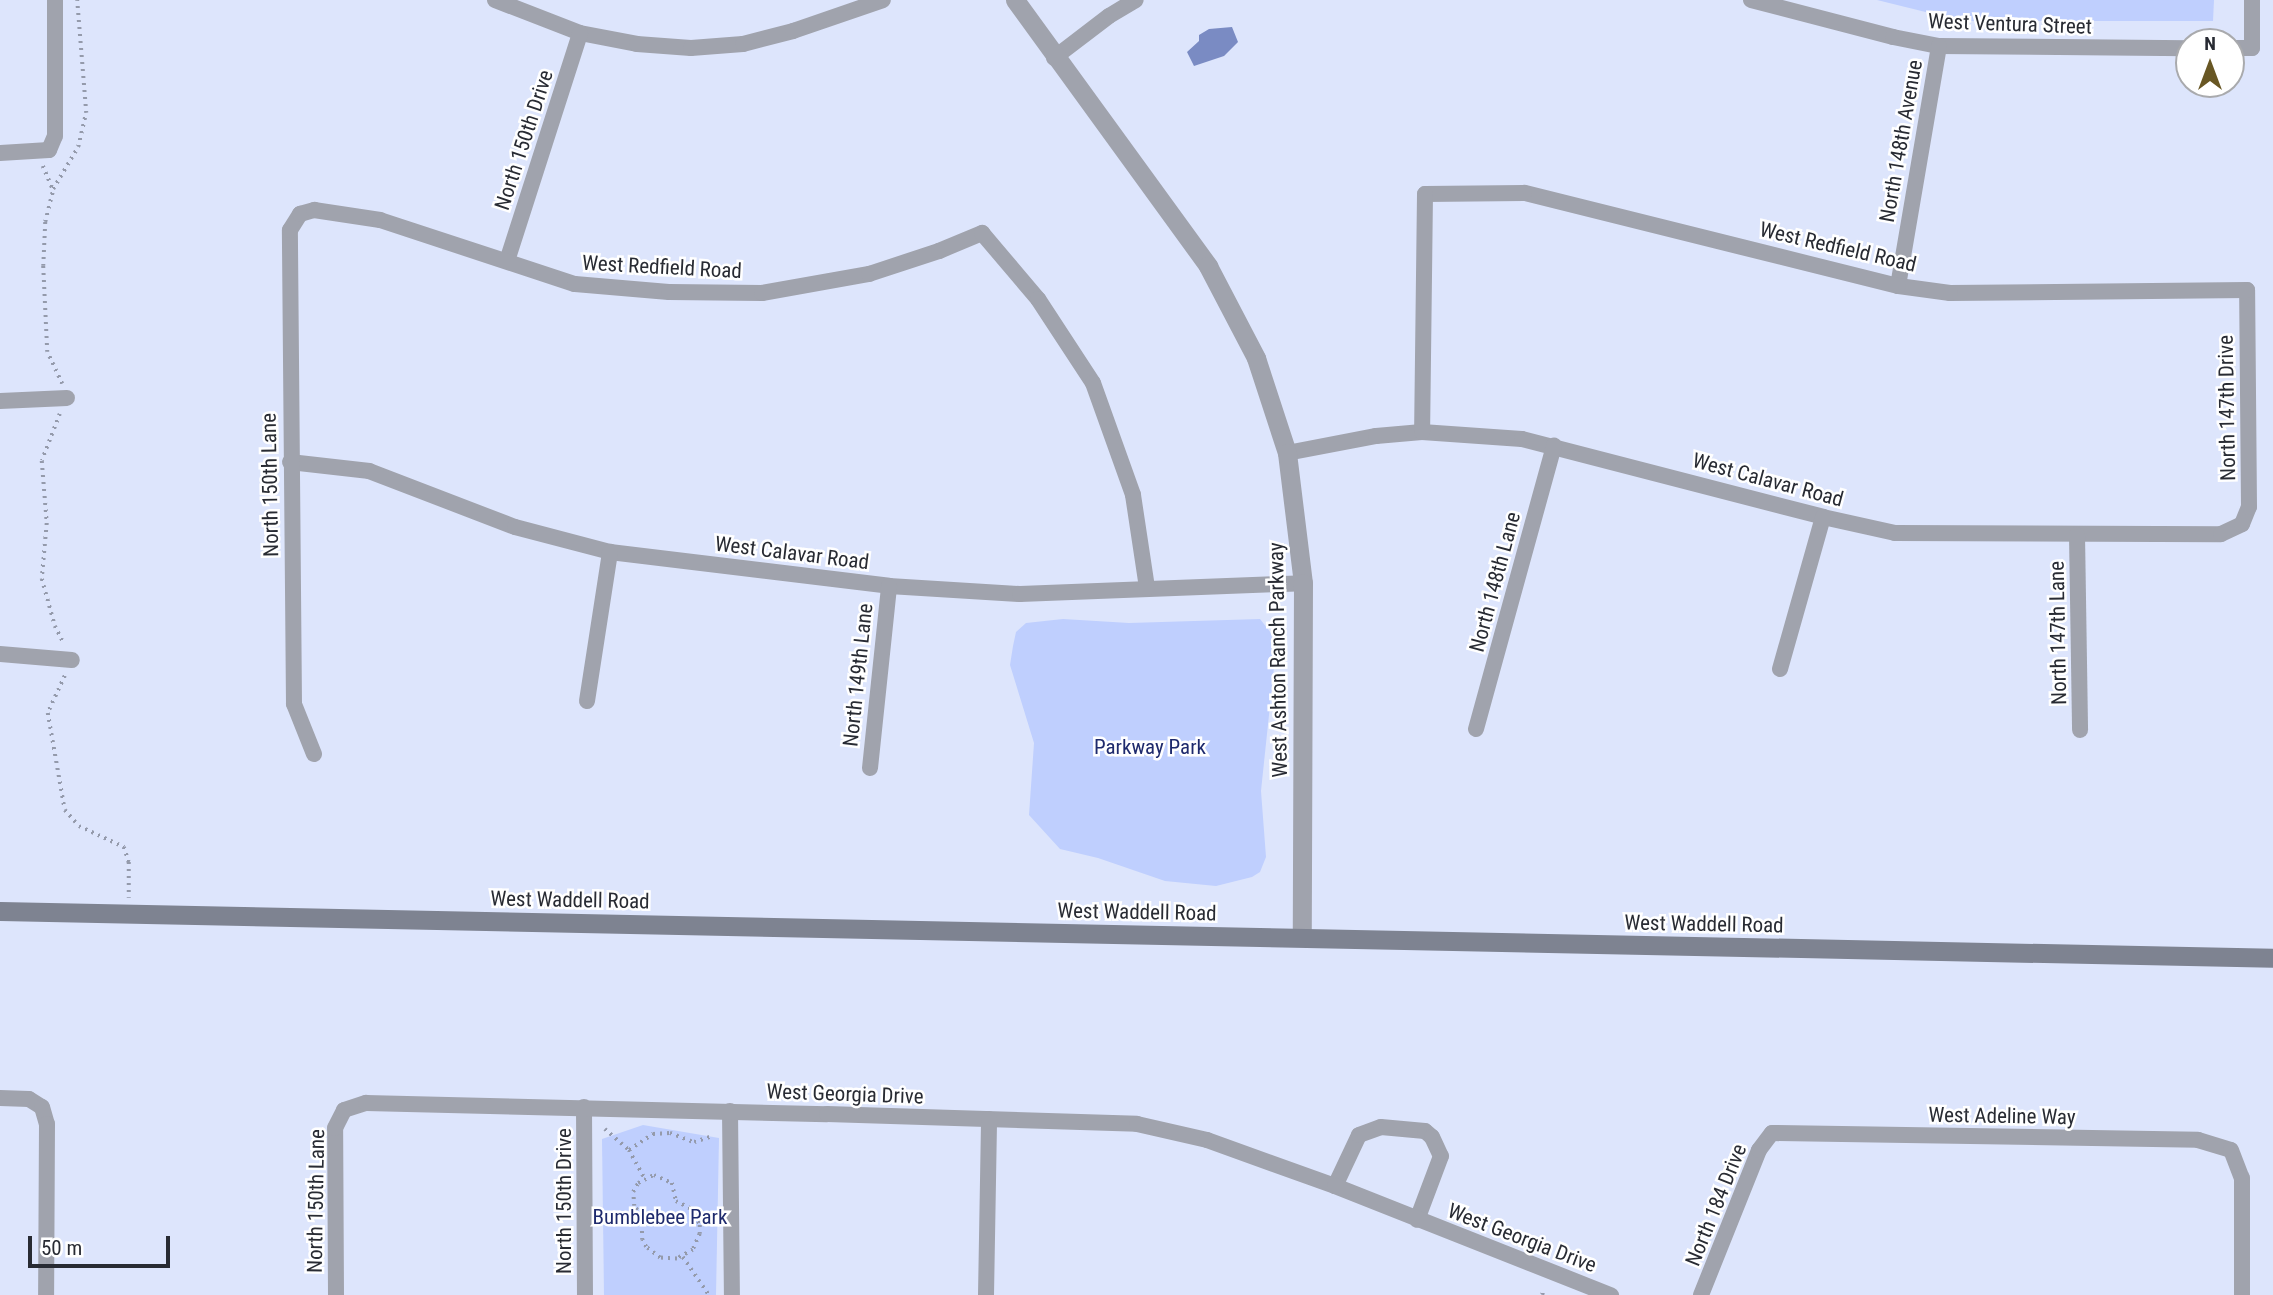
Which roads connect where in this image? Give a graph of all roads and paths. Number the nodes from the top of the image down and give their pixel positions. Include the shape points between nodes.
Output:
1 (55, 0) edge
2 (77, 0) edge
3 (495, 0) edge
4 (883, 0) edge
5 (1015, 0) edge
6 (1136, 0) edge
7 (1751, 0) edge
8 (2252, 0) edge
9 (580, 33) junction
10 (1939, 46) junction
11 (2175, 48) edge
12 (2245, 48) edge
13 (1054, 58) junction
14 (42, 151) junction
15 (0, 153) edge
16 (53, 189) junction
17 (300, 214) joint
18 (507, 261) junction
19 (1898, 286) junction
20 (2247, 290) joint
21 (67, 398) junction
22 (0, 401) edge
23 (1422, 432) junction
24 (1554, 446) junction
25 (1287, 453) junction
26 (290, 462) junction
27 (1823, 517) junction
28 (2242, 524) joint
29 (2077, 535) junction
30 (610, 552) junction
31 (1303, 583) junction
32 (889, 586) junction
33 (1147, 588) junction
34 (0, 654) edge
35 (72, 660) junction
36 (1780, 669) dead end
37 (587, 701) dead end
38 (1476, 729) dead end
39 (2080, 730) dead end
40 (314, 754) dead end
41 (870, 768) dead end
42 (0, 911) edge
43 (129, 914) junction
44 (1302, 937) junction
45 (2273, 958) edge
46 (0, 1098) edge
47 (584, 1107) junction
48 (344, 1110) joint
49 (730, 1111) junction
50 (989, 1119) junction
51 (605, 1129) dead end
52 (718, 1130) dead end
53 (1772, 1133) joint
54 (629, 1150) junction
55 (645, 1179) junction
56 (1335, 1186) junction
57 (1417, 1220) junction
58 (683, 1257) junction
59 (46, 1295) edge
60 (336, 1295) edge
61 (585, 1295) edge
62 (709, 1295) edge
63 (732, 1295) edge
64 (986, 1295) edge
65 (1611, 1295) edge
66 (1701, 1295) edge
67 (2242, 1295) edge

1 - 14 street via 55,136
2 - 16 path via 86,113 78,147
3 - 9 street
4 - 9 street via 743,44 691,48
5 - 13 street, West Ashton Ranch Parkway
6 - 13 street
7 - 10 street, West Ventura Street
8 - 12 street via 2252,48
9 - 18 street, North 150th Drive
10 - 11 street, West Ventura Street
10 - 19 street, North 148th Avenue
13 - 25 street, West Ashton Ranch Parkway via 1208,266 1256,358
14 - 15 street
14 - 16 path
16 - 21 path via 43,255 47,352
17 - 18 street, West Redfield Road via 314,210 380,220
17 - 26 street, North 150th Lane via 290,230
18 - 33 street, West Redfield Road via 575,284 762,293 869,274 982,233 1038,299 1093,383 1133,495
19 - 20 street, West Redfield Road via 1950,293
19 - 23 street, West Redfield Road via 1524,193 1425,194
20 - 28 street, North 147th Drive via 2249,508
21 - 22 street
21 - 35 path via 43,461 47,523 42,579 55,626
23 - 24 street, West Calavar Road via 1522,439
23 - 25 street, West Calavar Road
24 - 27 street, West Calavar Road
24 - 38 street, North 148th Lane
25 - 31 street, West Ashton Ranch Parkway
26 - 30 street, West Calavar Road via 369,471 515,527
26 - 40 street, North 150th Lane via 294,704
27 - 29 street, West Calavar Road via 1895,533
27 - 36 street
28 - 29 street, West Calavar Road via 2221,534
29 - 39 street, North 147th Lane
30 - 32 street, West Calavar Road
30 - 37 street
31 - 33 street, West Calavar Road
31 - 44 street, West Ashton Ranch Parkway
32 - 33 street, West Calavar Road via 1020,594
32 - 41 street, North 149th Lane
34 - 35 street
35 - 43 path via 48,713 65,810 79,826 124,846 129,862
42 - 43 main road, West Waddell Road
43 - 44 main road, West Waddell Road
44 - 45 main road, West Waddell Road
46 - 59 street via 29,1099 43,1107 47,1124
47 - 48 street, West Georgia Drive via 366,1104
47 - 49 street, West Georgia Drive
47 - 61 street, North 150th Drive
48 - 60 street, North 150th Lane via 335,1128
49 - 50 street, West Georgia Drive
49 - 63 street
50 - 56 street, West Georgia Drive via 1137,1125 1207,1140
50 - 64 street
51 - 54 path
52 - 54 path via 702,1142 670,1133 653,1134
53 - 66 street, North 184 Drive via 1759,1150
53 - 67 street, West Adeline Way via 2198,1140 2231,1150 2242,1178
54 - 55 path
55 - 58 path via 635,1186 632,1197 641,1216 642,1240 660,1258
55 - 58 path via 661,1176 672,1182 676,1201 697,1216 698,1243
56 - 57 street, West Georgia Drive
56 - 57 street, West Georgia Drive via 1359,1135 1381,1127 1425,1131 1441,1156
57 - 65 street, West Georgia Drive
58 - 62 path

